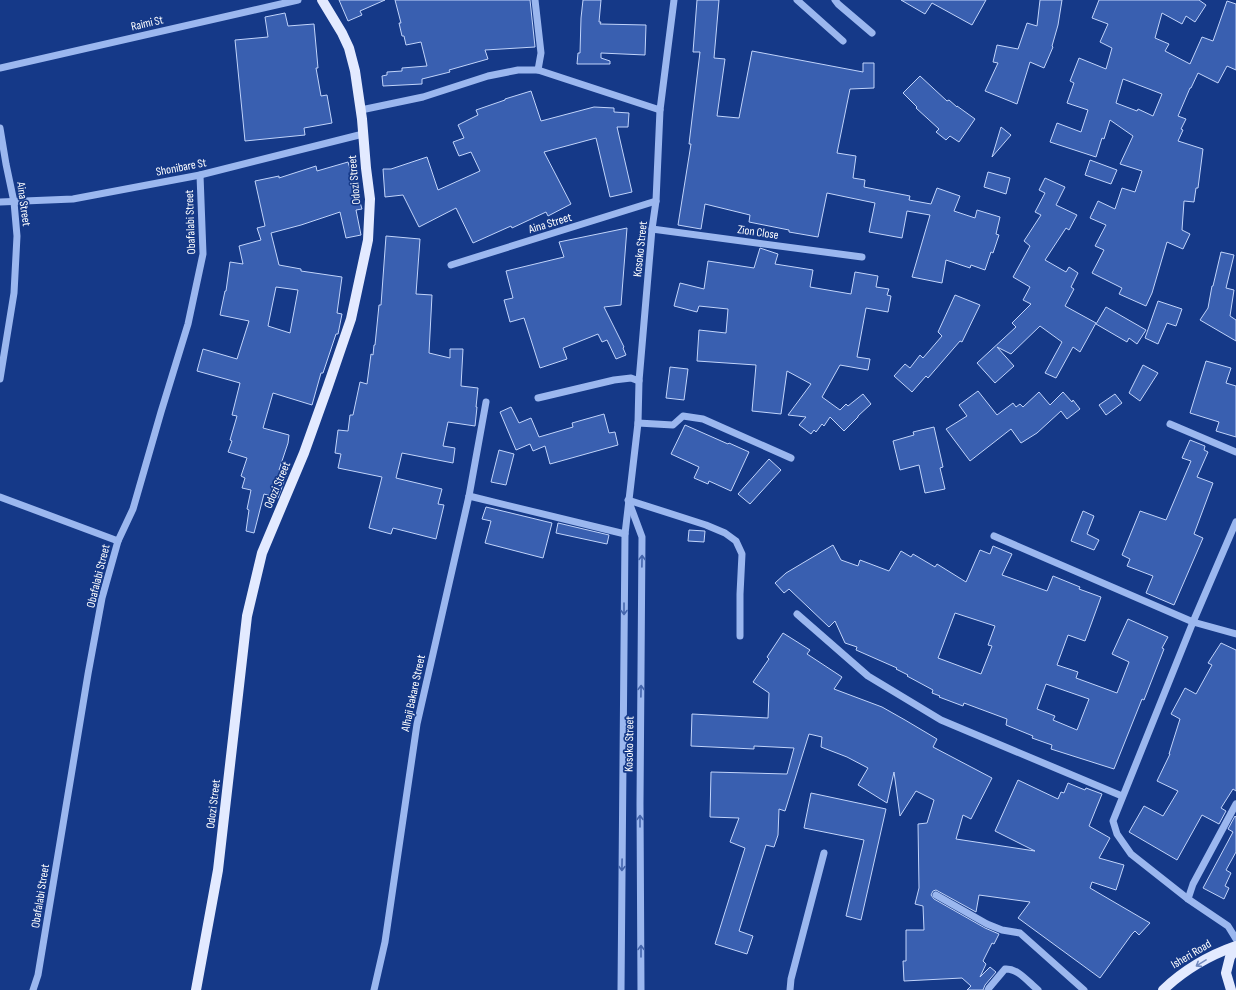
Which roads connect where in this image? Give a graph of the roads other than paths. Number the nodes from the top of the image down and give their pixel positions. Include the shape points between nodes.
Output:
1 (298, 0) edge
2 (322, 0) edge
3 (535, 0) edge
4 (674, 0) edge
5 (796, 0) edge
6 (835, 0) edge
7 (872, 33) dead end
8 (843, 41) dead end
9 (0, 68) edge
10 (538, 70) junction
11 (361, 110) junction
12 (660, 110) junction
13 (0, 128) edge
14 (363, 134) junction
15 (200, 175) junction
16 (656, 201) junction
17 (0, 202) edge
18 (14, 202) junction
19 (652, 229) junction
20 (862, 257) dead end
21 (451, 265) dead end
22 (0, 379) edge
23 (639, 381) junction
24 (538, 398) dead end
25 (486, 402) dead end
26 (638, 423) junction
27 (1170, 424) dead end
28 (1236, 452) edge
29 (791, 458) dead end
30 (469, 496) junction
31 (0, 497) edge
32 (628, 500) junction
33 (1236, 522) edge
34 (625, 534) junction
35 (994, 536) dead end
36 (118, 541) junction
37 (797, 614) dead end
38 (1193, 622) junction
39 (1236, 634) edge
40 (740, 636) dead end
41 (1122, 796) junction
42 (1236, 804) edge
43 (824, 853) dead end
44 (936, 896) dead end
45 (1188, 898) junction
46 (1236, 939) edge
47 (1236, 946) edge
48 (1236, 949) edge
49 (33, 990) edge
50 (196, 990) edge
51 (374, 990) edge
52 (621, 990) edge
53 (641, 990) edge
54 (790, 990) edge
55 (988, 990) edge
56 (1038, 990) edge
57 (1084, 990) edge
58 (1163, 990) edge
59 (1231, 990) edge

1 - 9 street, Raimi St
2 - 11 main road, Odozi Street via 349,48
3 - 10 street via 541,53
4 - 12 street, Kosoko Street
5 - 8 street
6 - 7 street
10 - 11 street via 518,70 488,76 423,97
10 - 12 street
11 - 14 main road, Odozi Street
12 - 16 street, Kosoko Street
13 - 18 street, Aina Street
14 - 15 street, Shonibare St
14 - 50 main road, Odozi Street via 370,199 368,240 351,319 304,453 262,553 247,616 218,870
15 - 18 street, Shonibare St via 73,199
15 - 36 street, Obafalabi Street via 202,262 188,324 133,509
16 - 19 street, Kosoko Street
16 - 21 street, Aina Street
17 - 18 street, Shonibare St
18 - 22 street, Aina Street via 17,236 14,293
19 - 20 street, Zion Close
19 - 23 street, Kosoko Street
23 - 24 street via 631,378 614,380
23 - 26 street, Kosoko Street
25 - 30 street, Alhaji Bakare Street
26 - 29 street via 673,425 683,416 703,419
26 - 32 street, Kosoko Street
27 - 28 street
30 - 34 street
30 - 51 street, Alhaji Bakare Street via 417,724 385,942
31 - 36 street
32 - 34 street, Kosoko Street
32 - 40 street via 706,525 736,540 742,554
53 -> 32 street, Kosoko Street via 642,538
33 - 38 street
34 -> 52 street, Kosoko Street
35 - 38 street
36 - 49 street, Obafalabi Street via 102,598 38,974
37 - 41 street via 868,676 941,720
38 - 39 street
38 - 41 street
41 - 45 street via 1113,821 1117,834 1131,854
42 - 45 street
43 - 54 street
44 - 57 street via 987,924 1020,933
45 - 46 street via 1228,926
47 -> 58 main road, Isheri Road via 1217,953 1172,981
48 - 59 main road via 1230,957 1226,973
55 - 56 street via 1005,969 1010,969

